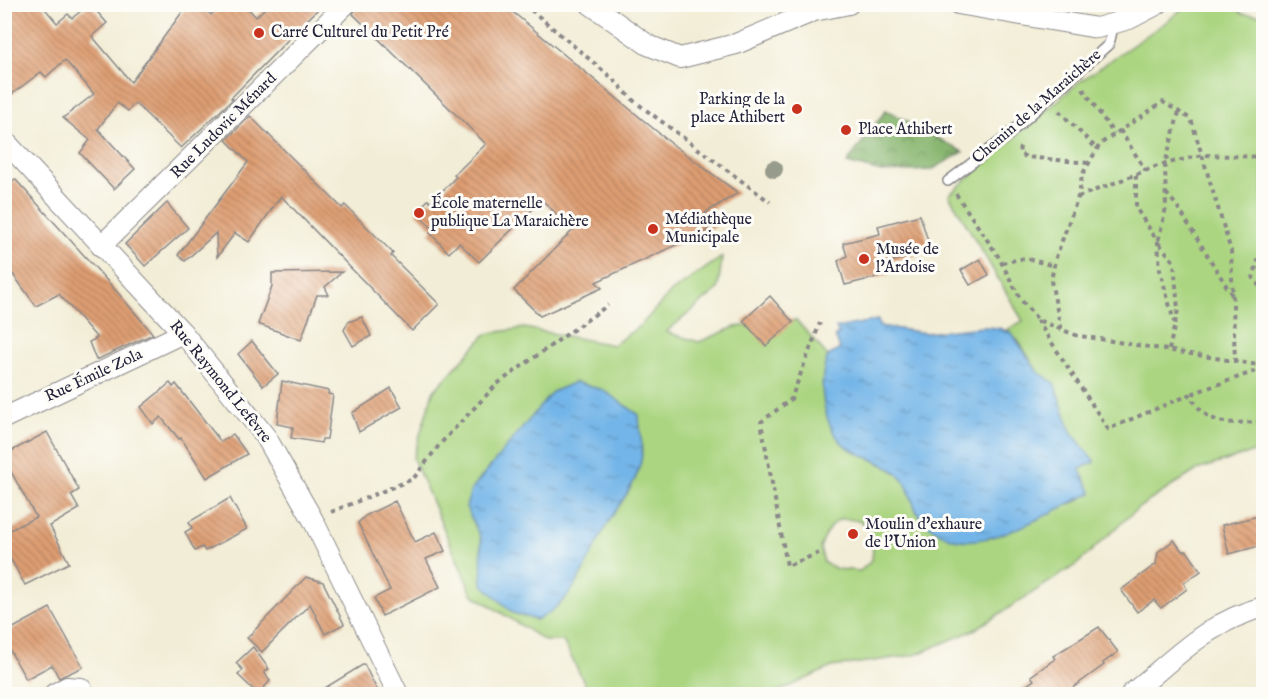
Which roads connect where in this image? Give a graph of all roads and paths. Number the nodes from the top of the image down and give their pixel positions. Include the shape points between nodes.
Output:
1 (346, 4) edge
2 (524, 4) edge
3 (590, 4) edge
4 (849, 4) edge
5 (958, 4) edge
6 (1158, 4) edge
7 (1018, 10) edge
8 (1114, 23) junction
9 (1074, 76) junction
10 (1048, 100) junction
11 (1179, 112) junction
12 (1017, 127) junction
13 (1120, 130) junction
14 (1114, 134) junction
15 (4, 140) edge
16 (1097, 149) junction
17 (1202, 155) junction
18 (1263, 157) edge
19 (1089, 163) junction
20 (1165, 164) junction
21 (1146, 171) junction
22 (1136, 175) junction
23 (948, 181) joint
24 (1165, 193) junction
25 (1078, 197) junction
26 (770, 202) dead end
27 (1158, 242) junction
28 (101, 246) junction
29 (1263, 251) edge
30 (1002, 263) junction
31 (1054, 266) junction
32 (1263, 292) edge
33 (1233, 296) junction
34 (608, 305) dead end
35 (1033, 314) junction
36 (820, 323) dead end
37 (1174, 324) junction
38 (1060, 329) junction
39 (183, 333) junction
40 (1169, 350) junction
41 (1235, 361) junction
42 (1263, 367) edge
43 (1194, 393) junction
44 (4, 418) edge
45 (1263, 422) edge
46 (313, 520) junction
47 (819, 553) dead end
48 (1263, 607) edge
49 (83, 691) edge
50 (1135, 693) edge
51 (54, 694) edge
52 (398, 694) edge

1 - 28 street, Rue Ludovic Ménard
2 - 26 path via 634,101
3 - 4 street via 648,45 680,58 736,44 814,11
5 - 7 street, Chemin de la Maraichère
6 - 8 street, Chemin de la Maraichère
7 - 8 street, Chemin de la Maraichère via 1097,28
8 - 9 lane, Chemin de la Maraichère via 1109,44
9 - 10 lane, Chemin de la Maraichère
9 - 14 path
10 - 12 lane, Chemin de la Maraichère
10 - 16 path
11 - 13 path via 1162,102
11 - 17 path via 1191,118
11 - 20 path
12 - 19 path via 1023,137 1019,153 1026,157
12 - 23 lane, Chemin de la Maraichère
13 - 14 path
13 - 21 path
14 - 16 path
15 - 28 street, Rue Raymond Lefèvre
16 - 19 path
17 - 18 path
17 - 20 path
17 - 33 path via 1231,251
19 - 25 path
20 - 21 path
20 - 24 path
21 - 22 path
22 - 25 path
22 - 27 path via 1136,208
23 - 30 path
24 - 27 path via 1166,208
24 - 33 path
25 - 31 path
27 - 37 path via 1160,270
27 - 37 path via 1174,262 1178,310
28 - 39 street, Rue Raymond Lefèvre
29 - 32 path via 1253,278
30 - 31 path via 1025,258
30 - 35 path
31 - 38 path via 1051,281
33 - 41 path
34 - 46 path via 497,384 413,479
35 - 38 path
35 - 43 path via 1108,429
36 - 47 path via 791,399 761,422 787,566
37 - 40 path
38 - 40 path
39 - 44 street, Rue Émile Zola
39 - 46 street, Rue Raymond Lefèvre via 266,437
40 - 41 path
41 - 42 path
42 - 43 path
43 - 45 path via 1193,400 1203,415 1215,422
46 - 52 street, Rue Raymond Lefèvre
48 - 50 street via 1210,628 1171,657
49 - 51 street via 67,687

